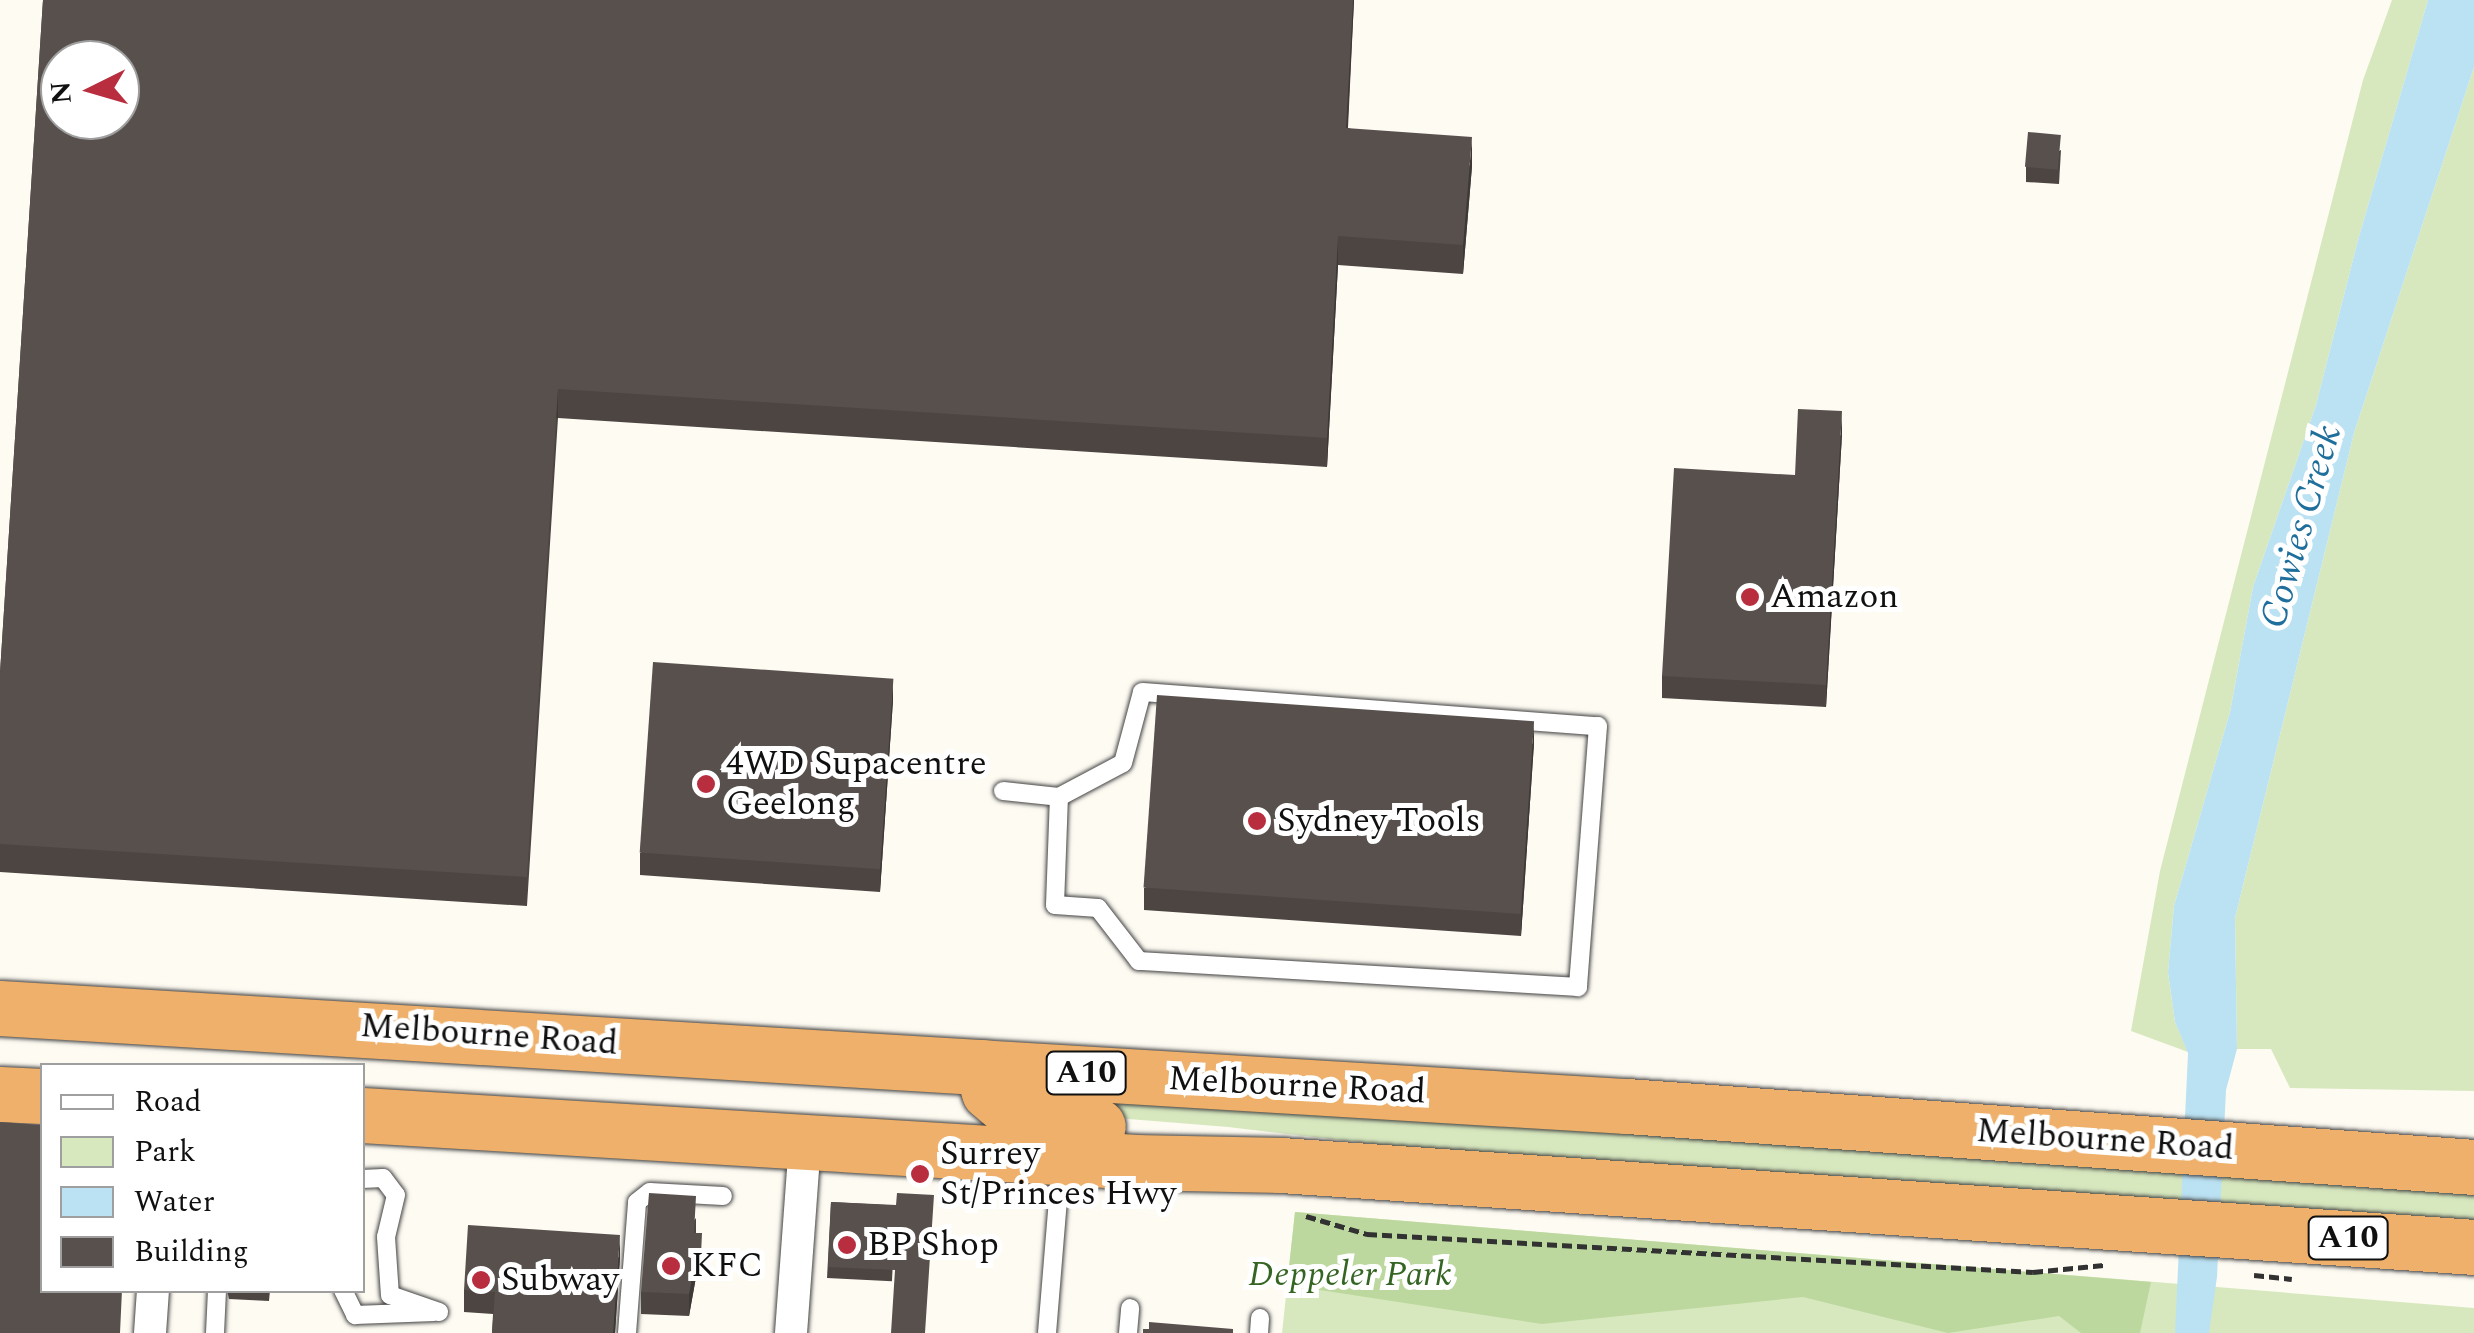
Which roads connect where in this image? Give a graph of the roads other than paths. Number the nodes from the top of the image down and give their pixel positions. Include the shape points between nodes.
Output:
1 (1002, 791) dead end
2 (1059, 796) junction
3 (0, 1008) edge
4 (981, 1066) junction
5 (0, 1094) edge
6 (40, 1096) edge
7 (365, 1115) edge
8 (805, 1142) junction
9 (1061, 1158) junction
10 (1281, 1165) junction
11 (2474, 1167) edge
12 (365, 1178) edge
13 (723, 1196) dead end
14 (2474, 1248) edge
15 (153, 1293) edge
16 (217, 1293) edge
17 (345, 1293) edge
18 (1130, 1308) dead end
19 (150, 1333) edge
20 (215, 1333) edge
21 (628, 1333) edge
22 (791, 1333) edge
23 (1047, 1333) edge
24 (1128, 1333) edge

1 - 2 lane
2 - 2 lane via 1055,905 1098,908 1139,961 1578,987 1598,726 1142,692 1123,763
3 - 4 highway, Melbourne Road / A10
4 - 10 highway via 989,1092 1023,1117 1174,1131
4 - 11 highway, Melbourne Road / A10
5 - 6 highway
7 - 8 highway, A10
8 - 9 highway, A10
8 - 22 street
9 - 10 highway, A10
9 - 23 lane
10 - 14 highway, A10
12 - 17 lane via 383,1178 396,1195 386,1237 390,1295 439,1312 355,1315
13 - 21 lane via 650,1192 636,1202
15 - 19 street
16 - 20 lane
18 - 24 lane

